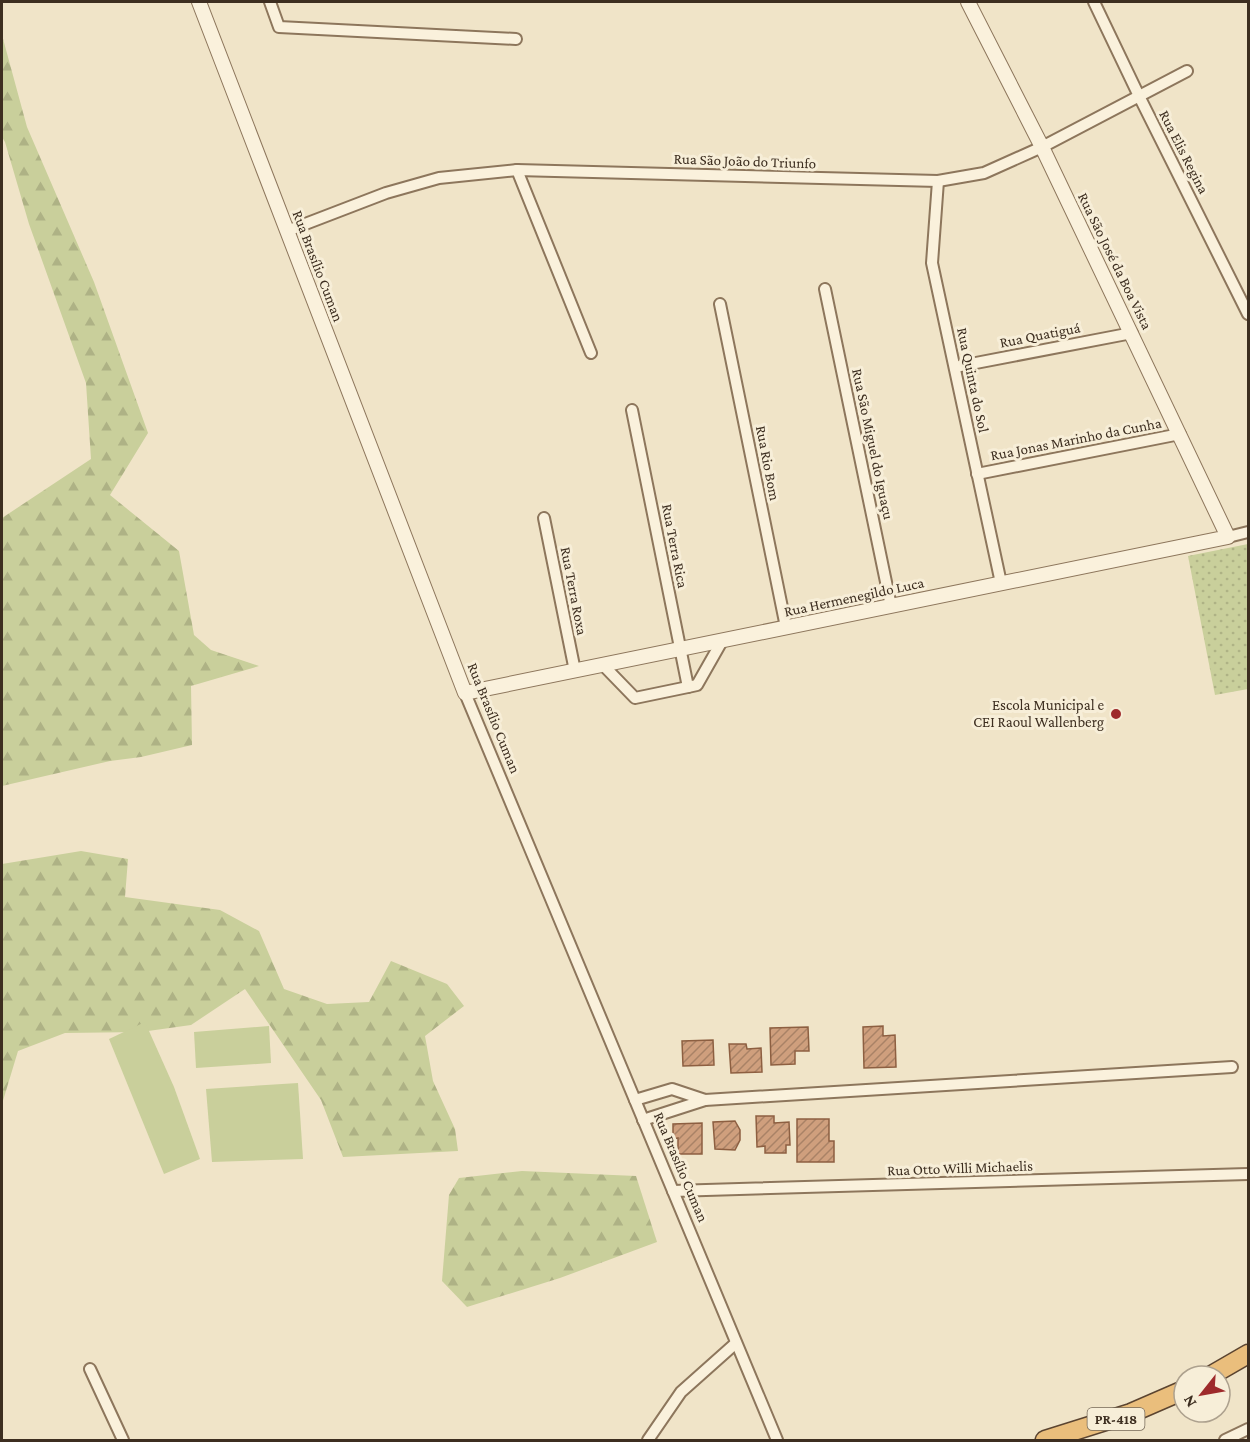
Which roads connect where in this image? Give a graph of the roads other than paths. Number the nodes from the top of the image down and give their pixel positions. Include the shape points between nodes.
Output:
1 (199, 2) edge
2 (270, 2) edge
3 (968, 2) edge
4 (1094, 2) edge
5 (516, 39) dead end
6 (1187, 71) dead end
7 (1139, 96) junction
8 (1042, 147) junction
9 (517, 170) junction
10 (938, 181) junction
11 (287, 231) junction
12 (825, 289) dead end
13 (720, 304) dead end
14 (1248, 314) edge
15 (1132, 333) junction
16 (591, 353) dead end
17 (955, 367) junction
18 (632, 410) dead end
19 (1180, 434) junction
20 (977, 474) junction
21 (544, 518) dead end
22 (1248, 532) edge
23 (1228, 537) junction
24 (1000, 584) junction
25 (891, 606) junction
26 (786, 627) junction
27 (722, 641) junction
28 (681, 649) junction
29 (603, 665) junction
30 (575, 671) junction
31 (688, 687) junction
32 (465, 693) junction
33 (1232, 1067) dead end
34 (635, 1100) junction
35 (705, 1100) junction
36 (643, 1120) junction
37 (1248, 1174) edge
38 (673, 1191) junction
39 (736, 1343) junction
40 (1248, 1354) edge
41 (1231, 1364) edge
42 (90, 1369) dead end
43 (1172, 1395) edge
44 (1248, 1430) edge
45 (123, 1440) edge
46 (648, 1440) edge
47 (777, 1440) edge
48 (1045, 1440) edge
49 (1225, 1440) edge

1 - 11 street, Rua Brasílio Cuman
2 - 5 street via 279,27
3 - 8 street, Rua São José da Boa Vista
4 - 7 street, Rua Elis Regina
6 - 7 street, Rua São João do Triunfo
7 - 8 street, Rua São João do Triunfo
7 - 14 street, Rua Elis Regina
8 - 10 street, Rua São João do Triunfo via 984,173
8 - 15 street, Rua São José da Boa Vista
9 - 10 street, Rua São João do Triunfo
9 - 11 street, Rua São João do Triunfo via 440,178 386,193
9 - 16 street
10 - 17 street, Rua Quinta do Sol via 933,263
11 - 32 street, Rua Brasílio Cuman
12 - 25 street, Rua São Miguel do Iguaçu
13 - 26 street, Rua Rio Bom
15 - 17 street, Rua Quatiguá
15 - 19 street, Rua São José da Boa Vista
17 - 20 street, Rua Quinta do Sol
18 - 28 street, Rua Terra Rica
19 - 20 street, Rua Jonas Marinho da Cunha
19 - 23 street, Rua São José da Boa Vista
20 - 24 street, Rua Quinta do Sol
21 - 30 street, Rua Terra Roxa
22 - 23 street, Rua Hermenegildo Luca
23 - 24 street, Rua Hermenegildo Luca
24 - 25 street, Rua Hermenegildo Luca
25 - 26 street, Rua Hermenegildo Luca
26 - 27 street, Rua Hermenegildo Luca
27 - 28 street, Rua Hermenegildo Luca
27 - 31 street via 697,685
28 - 29 street, Rua Hermenegildo Luca
28 - 31 street, Rua Terra Rica
29 - 30 street, Rua Hermenegildo Luca
29 - 31 street via 635,698
30 - 32 street, Rua Hermenegildo Luca
32 - 34 street, Rua Brasílio Cuman
33 - 35 street
34 - 35 street via 672,1089
34 - 36 street, Rua Brasílio Cuman
35 - 36 street
36 - 38 street, Rua Brasílio Cuman
37 - 38 street, Rua Otto Willi Michaelis
38 - 39 street, Rua Brasílio Cuman
39 - 46 street via 681,1392
39 - 47 street, Rua Brasílio Cuman
40 - 41 highway
42 - 45 street
43 - 48 highway, PR-418 via 1131,1413
44 - 49 street

